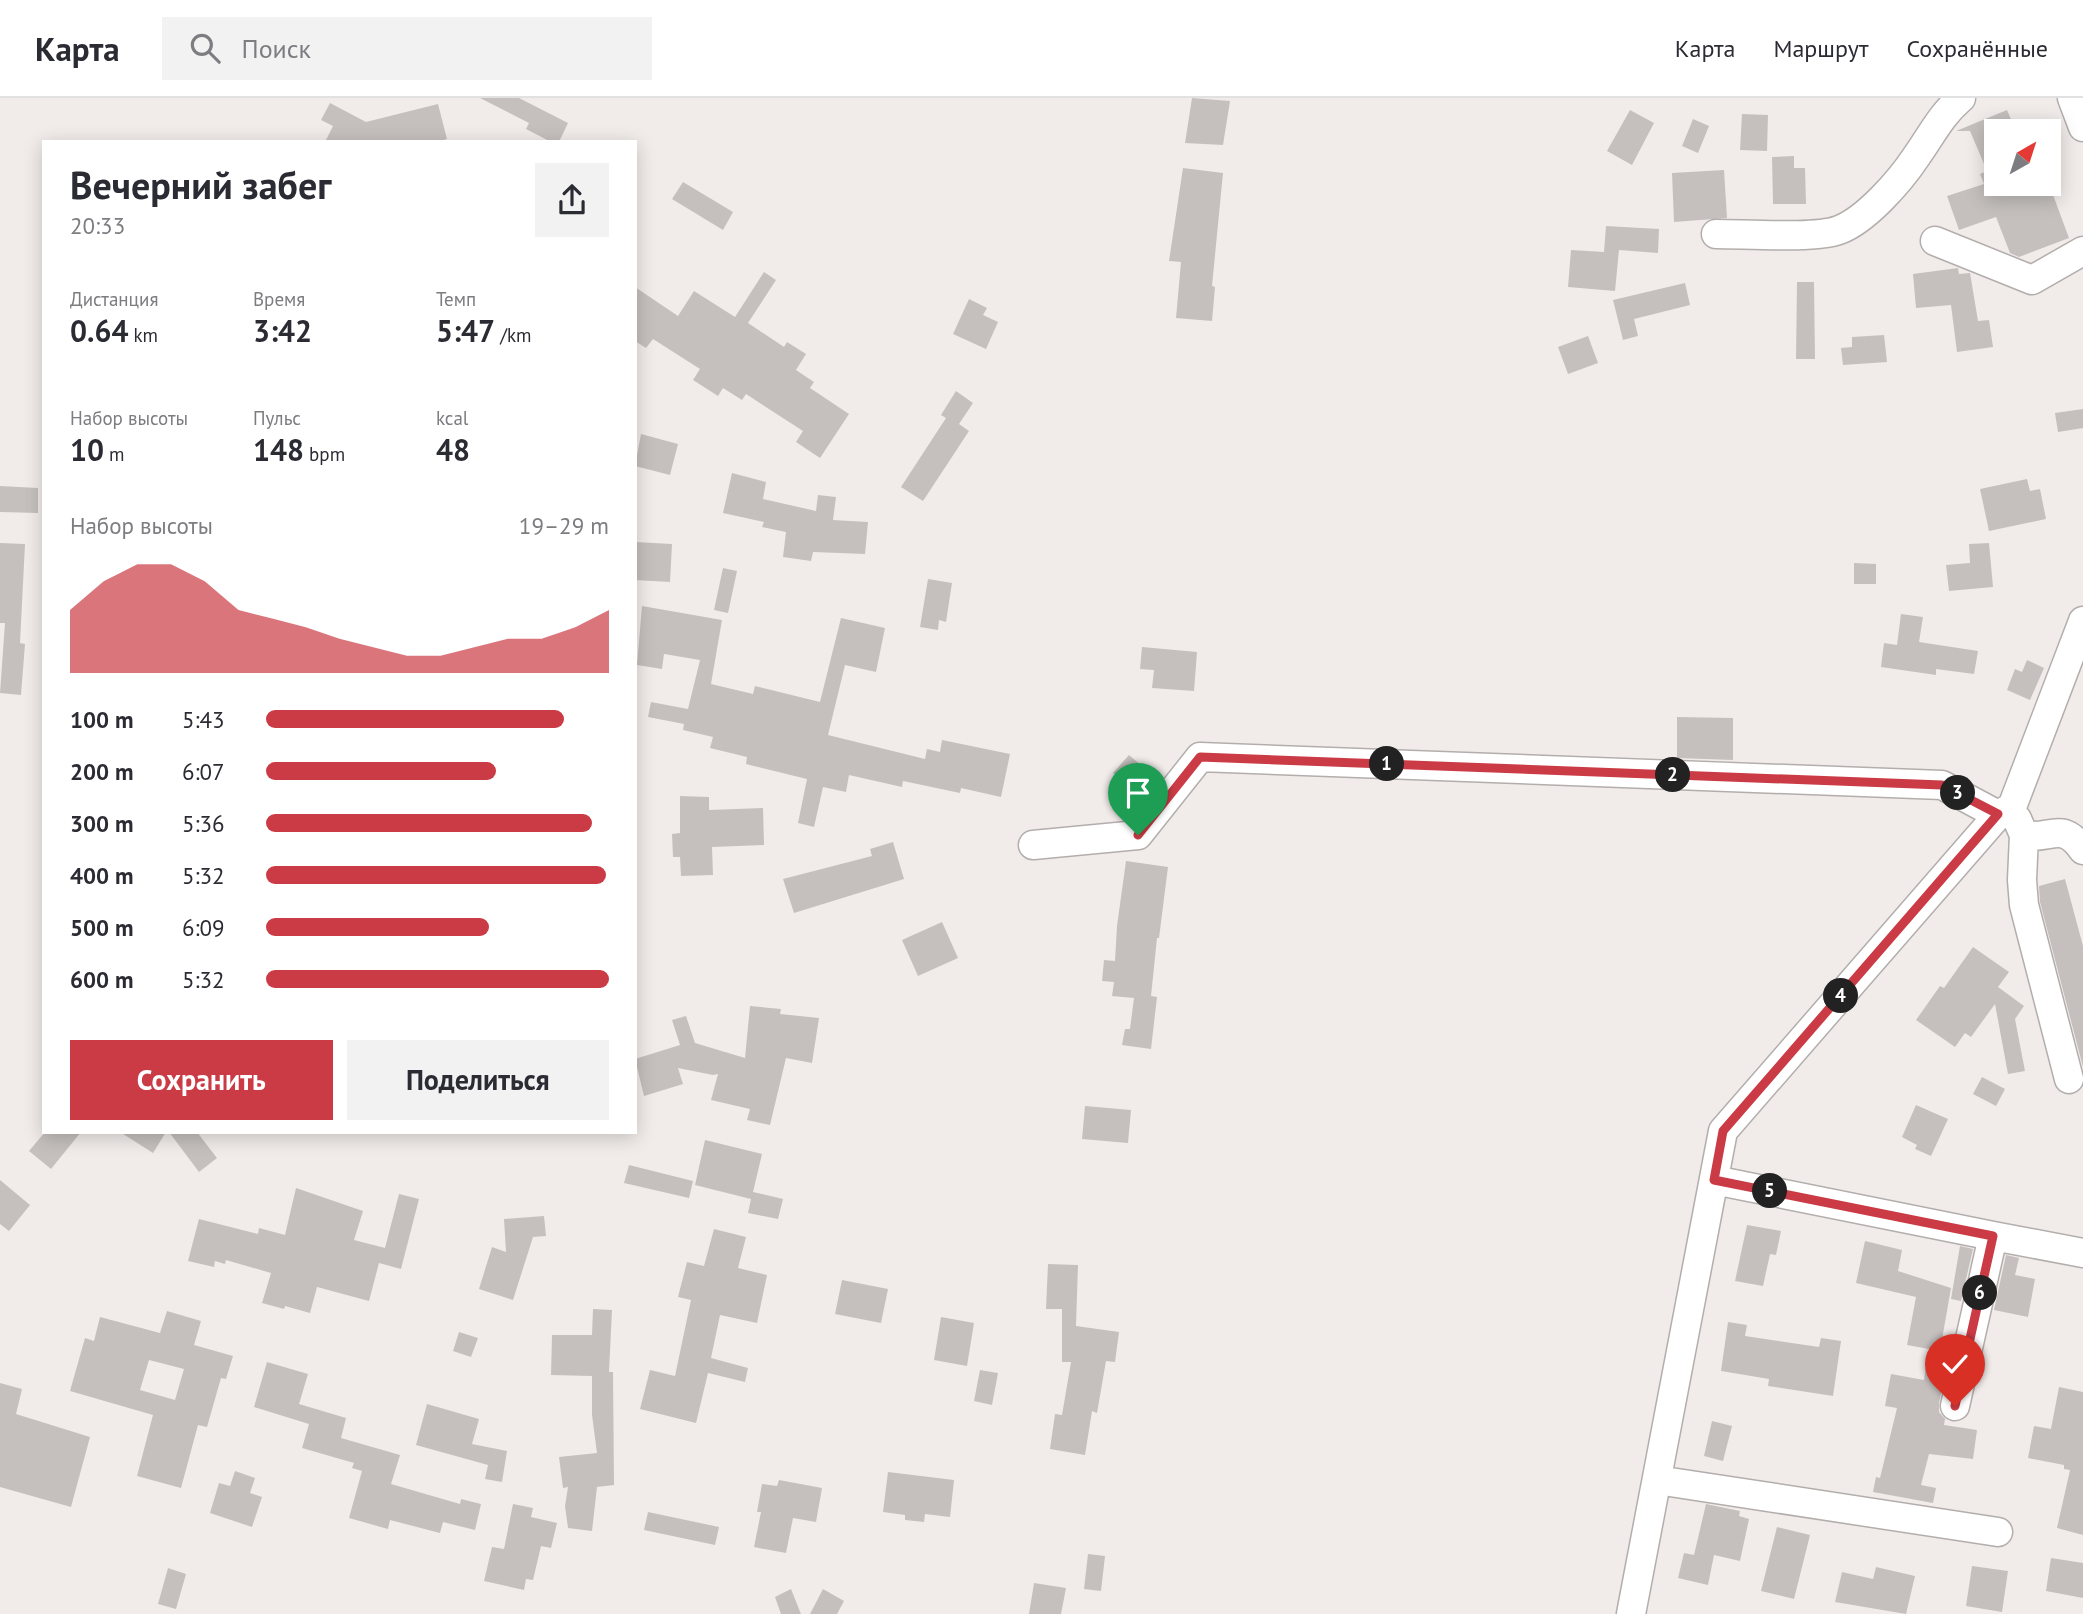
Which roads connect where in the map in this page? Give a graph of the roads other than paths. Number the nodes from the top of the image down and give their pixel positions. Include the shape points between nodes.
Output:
1 (1961, 98) edge
2 (2072, 98) edge
3 (2083, 127) edge
4 (1716, 234) dead end
5 (1936, 241) dead end
6 (2083, 251) edge
7 (2083, 621) edge
8 (2005, 811) junction
9 (2024, 835) junction
10 (1033, 845) dead end
11 (2083, 850) edge
12 (2069, 1079) dead end
13 (1714, 1180) junction
14 (1993, 1236) junction
15 (2083, 1253) edge
16 (1955, 1406) dead end
17 (1657, 1479) junction
18 (1998, 1532) dead end
19 (1631, 1614) edge

1 - 4 street via 1939,120 1915,159 1851,224 1826,234
2 - 3 street
5 - 6 street via 2032,280
7 - 8 street
8 - 9 street
8 - 10 street via 1942,785 1200,757 1138,835
8 - 13 street via 1723,1131
9 - 11 street via 2059,832
9 - 12 street via 2024,905
13 - 14 street
13 - 17 street
14 - 15 street
14 - 16 street
17 - 18 street
17 - 19 street

